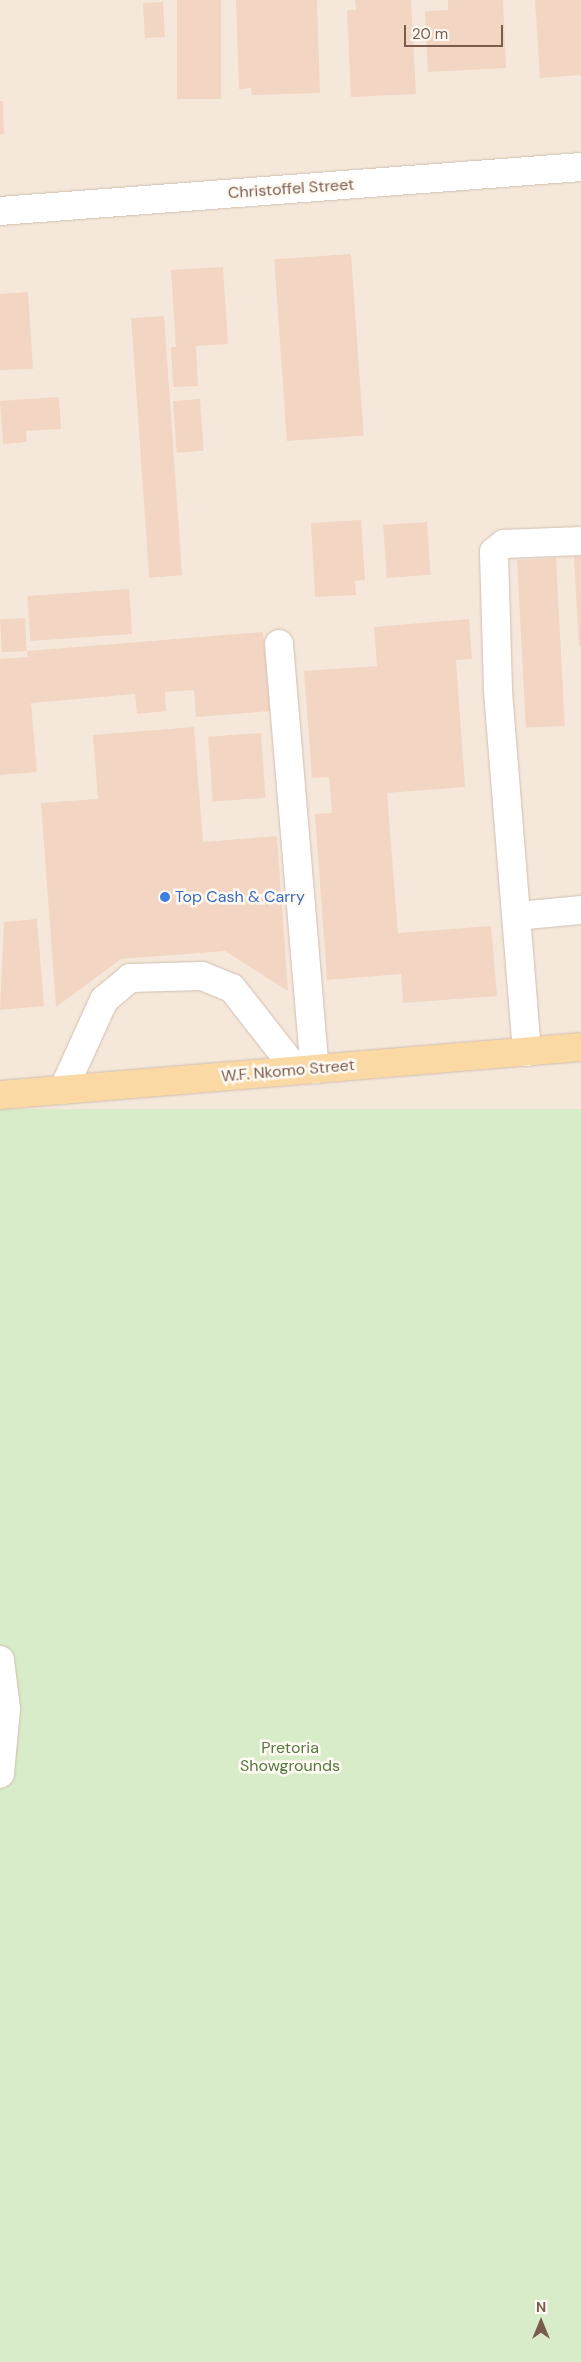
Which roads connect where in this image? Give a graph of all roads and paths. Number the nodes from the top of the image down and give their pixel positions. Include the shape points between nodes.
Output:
1 (581, 167) edge
2 (0, 212) edge
3 (581, 540) edge
4 (279, 644) dead end
5 (581, 910) edge
6 (517, 916) junction
7 (579, 1048) edge
8 (527, 1052) junction
9 (306, 1070) junction
10 (63, 1090) junction
11 (0, 1095) edge
12 (0, 1660) edge
13 (0, 1774) edge

1 - 2 street, Christoffel Street
3 - 6 street via 504,544 494,552 498,689
4 - 9 street
5 - 6 street
6 - 8 street
7 - 8 main road, W.F. Nkomo Street
8 - 9 main road, W.F. Nkomo Street
9 - 10 main road, W.F. Nkomo Street
9 - 10 street via 232,988 202,976 130,978 104,1000
10 - 11 main road, W.F. Nkomo Street
12 - 13 street via 6,1710

